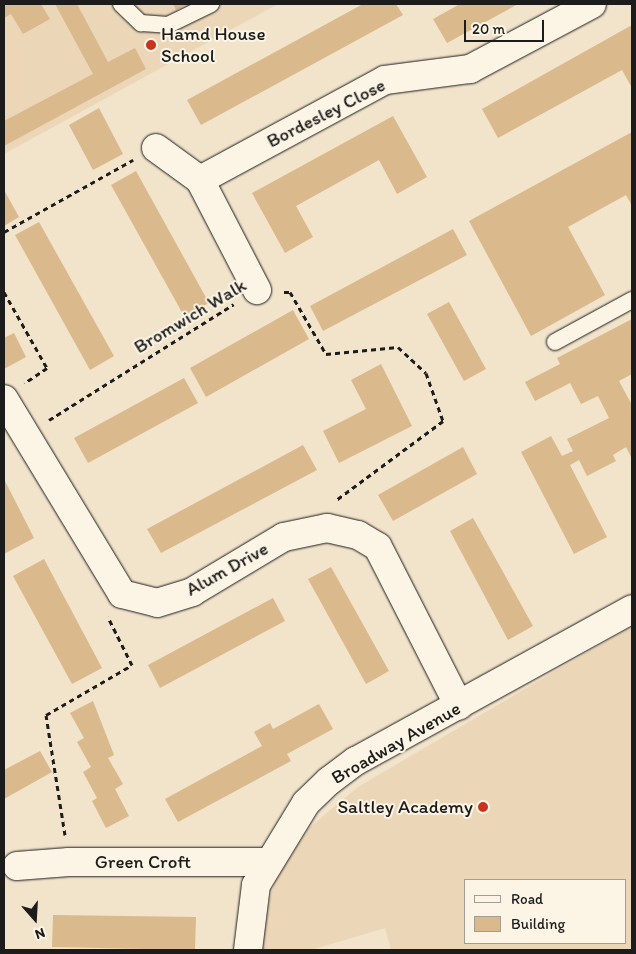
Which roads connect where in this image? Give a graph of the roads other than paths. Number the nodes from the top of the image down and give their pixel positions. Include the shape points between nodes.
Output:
1 (121, 4) edge
2 (211, 4) edge
3 (592, 4) edge
4 (156, 148) road end
5 (200, 180) junction
6 (257, 290) road end
7 (632, 300) edge
8 (555, 342) dead end
9 (11, 394) edge
10 (632, 609) edge
11 (459, 706) junction
12 (268, 862) junction
13 (17, 866) dead end
14 (248, 950) edge

1 - 2 lane via 141,23 168,25
3 - 5 street, Bordesley Close via 470,69 385,80
4 - 5 street
5 - 6 street
7 - 8 lane
9 - 11 street, Alum Drive via 25,435 122,594 157,603 192,592 284,537 327,528 358,535 382,555
10 - 11 street, Broadway Avenue
11 - 12 street, Broadway Avenue via 328,781 306,803
12 - 13 street, Green Croft via 69,862
12 - 14 street, Broadway Avenue via 256,884

